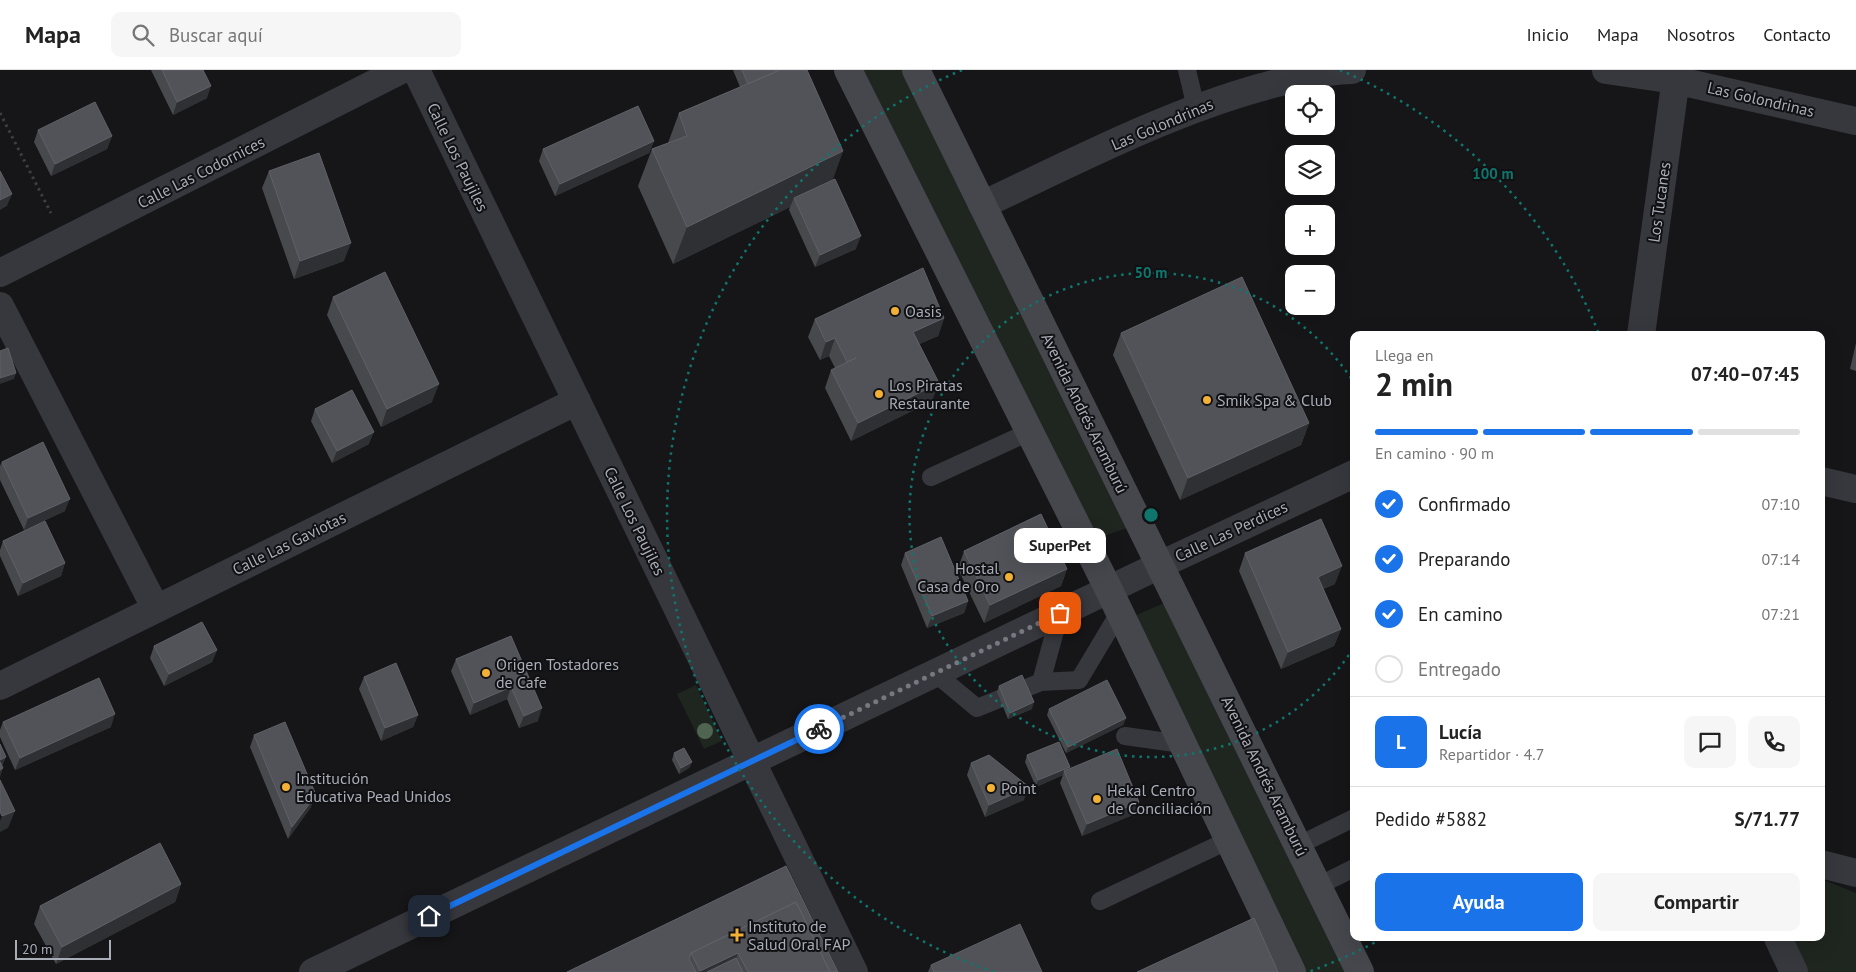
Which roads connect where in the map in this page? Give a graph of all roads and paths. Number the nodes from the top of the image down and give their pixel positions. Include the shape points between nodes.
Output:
1 (401, 70) edge
2 (416, 70) edge
3 (848, 70) edge
4 (916, 70) edge
5 (1187, 70) edge
6 (1352, 70) edge
7 (1606, 70) edge
8 (1676, 75) edge
9 (1196, 108) junction
10 (0, 114) edge
11 (1856, 121) edge
12 (982, 205) junction
13 (66, 242) junction
14 (0, 273) edge
15 (0, 306) edge
16 (1642, 331) edge
17 (577, 401) junction
18 (1029, 432) junction
19 (1350, 476) edge
20 (932, 477) dead end
21 (1825, 482) edge
22 (1856, 489) edge
23 (1160, 564) junction
24 (1114, 602) junction
25 (156, 609) junction
26 (1060, 613) junction
27 (935, 673) junction
28 (1041, 682) junction
29 (0, 686) edge
30 (1125, 736) dead end
31 (1182, 744) junction
32 (751, 762) junction
33 (1350, 820) edge
34 (1229, 840) junction
35 (1298, 845) junction
36 (1825, 865) edge
37 (1350, 870) edge
38 (1856, 873) edge
39 (1318, 886) junction
40 (1100, 901) dead end
41 (1779, 941) edge
42 (313, 972) edge
43 (854, 972) edge
44 (1292, 972) edge
45 (1360, 972) edge
46 (1794, 972) edge

1 - 13 street, Calle Las Codornices
2 - 17 street, Calle Los Paujiles
3 - 18 main road
4 - 12 main road, Avenida Andrés Aramburú
5 - 9 lane
6 - 9 street, Las Golondrinas via 1311,74
7 - 8 street, Las Golondrinas
8 - 11 street, Las Golondrinas
8 - 16 street, Los Tucanes
9 - 12 street, Las Golondrinas
10 - 13 path
12 - 23 main road, Avenida Andrés Aramburú
13 - 14 street, Calle Las Codornices
15 - 25 street
17 - 25 street, Calle Las Gaviotas
17 - 32 street, Calle Los Paujiles
18 - 20 lane
18 - 24 main road
19 - 23 street, Calle Las Perdices
21 - 22 street
23 - 24 street, Calle Las Perdices
23 - 35 main road, Avenida Andrés Aramburú
24 - 26 street, Calle Las Perdices
24 - 28 lane via 1079,680
24 - 31 main road
25 - 29 street, Calle Las Gaviotas
26 - 27 street, Calle Las Perdices
26 - 28 lane
27 - 28 lane via 977,708
27 - 32 street, Calle Las Perdices
30 - 31 lane
31 - 34 main road
32 - 42 street, Calle Las Perdices
32 - 43 street, Calle Los Paujiles
33 - 35 lane
34 - 40 lane
34 - 44 main road
35 - 39 main road, Avenida Andrés Aramburú
36 - 38 street
37 - 39 lane
39 - 45 main road, Avenida Andrés Aramburú
41 - 46 street

